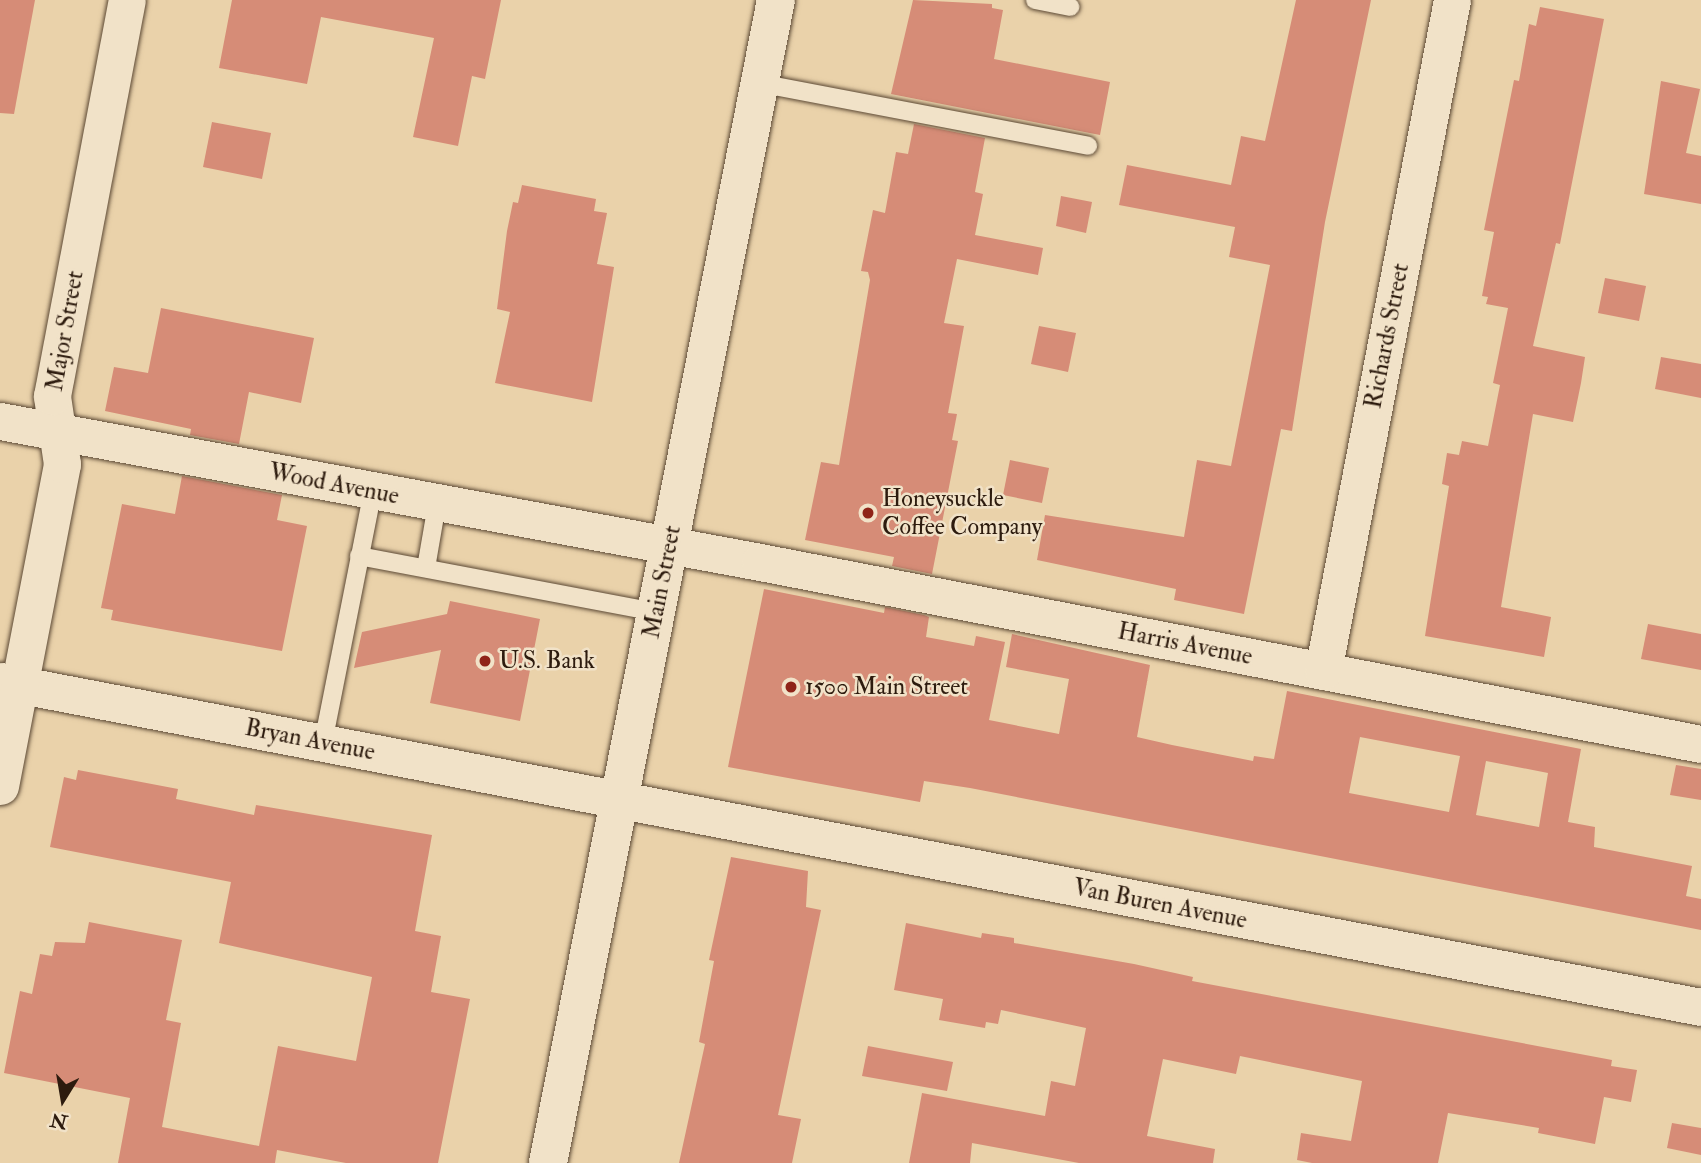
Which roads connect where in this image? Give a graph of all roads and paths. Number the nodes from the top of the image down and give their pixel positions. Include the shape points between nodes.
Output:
1 (127, 0) edge
2 (776, 0) edge
3 (1035, 0) edge
4 (1452, 0) edge
5 (1070, 7) dead end
6 (760, 83) junction
7 (1088, 146) dead end
8 (0, 421) edge
9 (57, 432) junction
10 (373, 491) junction
11 (437, 504) junction
12 (669, 547) junction
13 (359, 556) junction
14 (426, 568) junction
15 (656, 612) junction
16 (1323, 671) junction
17 (10, 682) edge
18 (323, 743) junction
19 (1701, 744) edge
20 (0, 786) edge
21 (619, 800) junction
22 (1701, 1007) edge
23 (548, 1163) edge

1 - 9 street, Major Street via 52,396
2 - 6 street, Main Street
3 - 5 lane
4 - 16 street, Richards Street
6 - 7 lane
6 - 12 street, Main Street
8 - 9 street, Wood Avenue
9 - 10 street, Wood Avenue
9 - 17 street, Major Street via 62,464
10 - 11 street, Wood Avenue
10 - 13 lane
11 - 12 street, Wood Avenue
11 - 14 lane
12 - 15 street, Main Street
12 - 16 street, Harris Avenue
13 - 14 lane
13 - 18 lane
14 - 15 lane
15 - 21 street, Main Street
16 - 19 street, Harris Avenue
17 - 18 street, Bryan Avenue
17 - 20 street, Major Street
18 - 21 street, Bryan Avenue
21 - 22 street, Van Buren Avenue
21 - 23 street, Main Street

